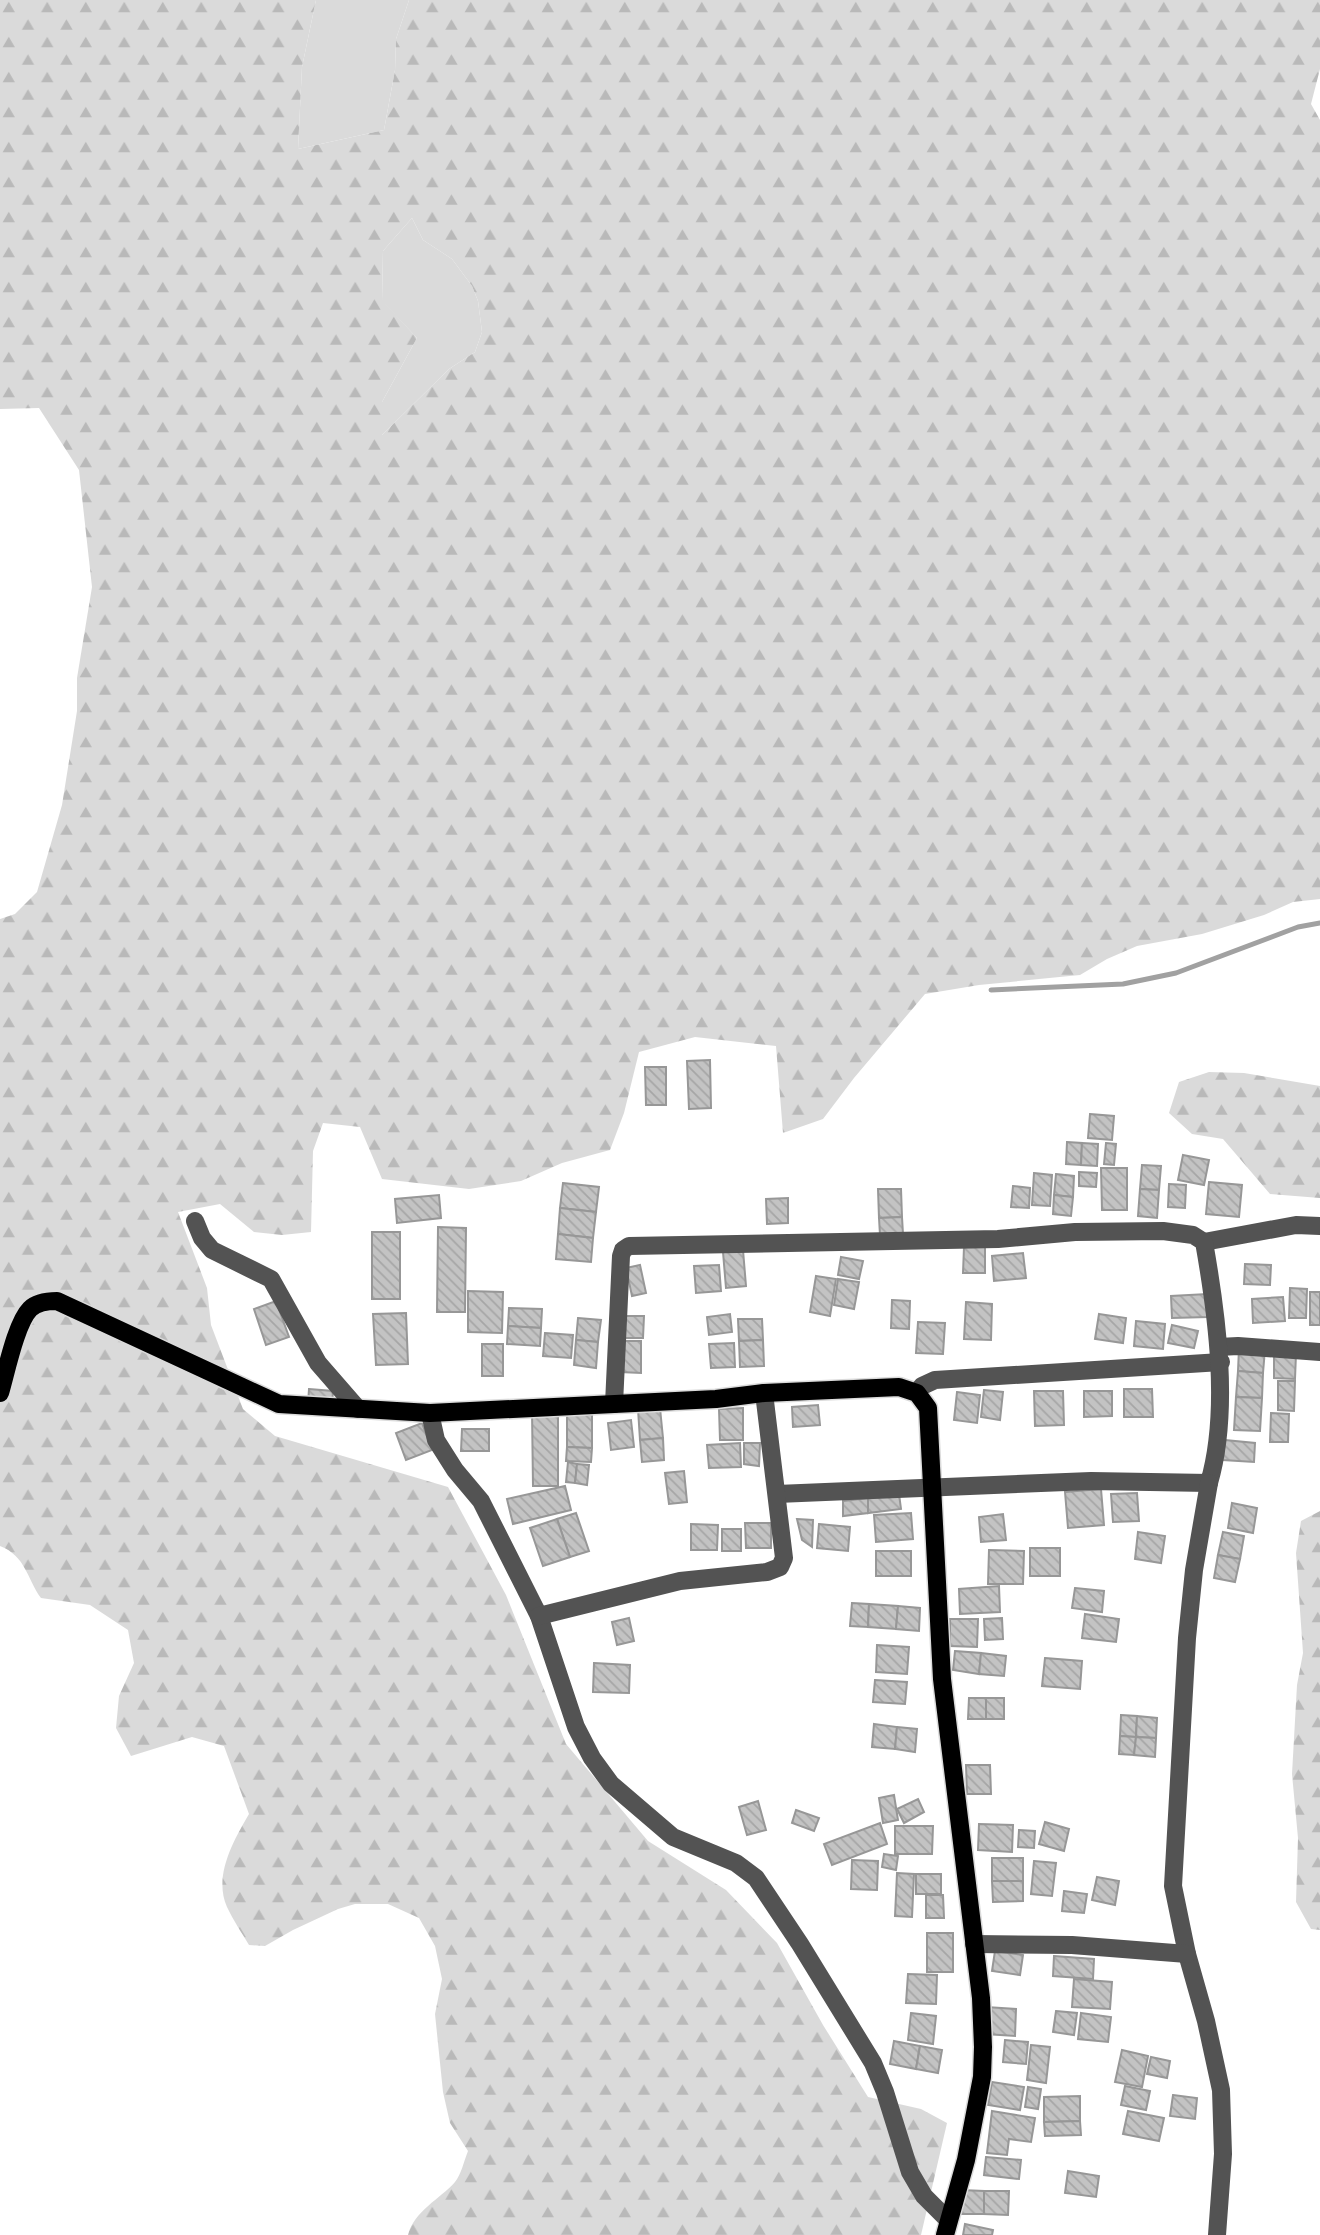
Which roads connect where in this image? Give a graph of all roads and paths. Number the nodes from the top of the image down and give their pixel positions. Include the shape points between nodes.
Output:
1 (195, 1221) dead end
2 (1320, 1226) edge
3 (1204, 1242) junction
4 (1320, 1352) edge
5 (1219, 1354) junction
6 (0, 1393) edge
7 (764, 1393) junction
8 (917, 1394) junction
9 (614, 1404) junction
10 (358, 1409) junction
11 (430, 1413) junction
12 (1209, 1483) junction
13 (933, 1488) junction
14 (776, 1494) junction
15 (540, 1616) junction
16 (974, 1944) junction
17 (1187, 1954) junction
18 (947, 2228) edge
19 (1217, 2235) edge

1 - 10 street via 212,1250 271,1279 318,1363
2 - 3 street via 1296,1225
3 - 5 street
3 - 9 street via 1193,1235 1163,1231 629,1246 621,1256
4 - 5 street via 1238,1346
5 - 8 street via 935,1380
5 - 12 street via 1216,1459
6 - 10 main road via 16,1336 29,1310 57,1301 274,1402
7 - 8 main road via 899,1387
7 - 9 main road
7 - 14 street
8 - 13 main road via 928,1408
9 - 11 main road
10 - 11 main road
11 - 15 street via 436,1440 481,1501
12 - 13 street via 1091,1481
12 - 17 street via 1187,1638 1175,1822 1173,1886
13 - 14 street
13 - 16 main road via 942,1679
14 - 15 street via 784,1558 780,1567 680,1581
15 - 18 street via 576,1727 592,1758 611,1784 674,1837 736,1863 756,1878 873,2063 910,2172
16 - 17 street
16 - 18 main road via 981,1998 982,2077
17 - 19 street via 1221,2090 1223,2154

